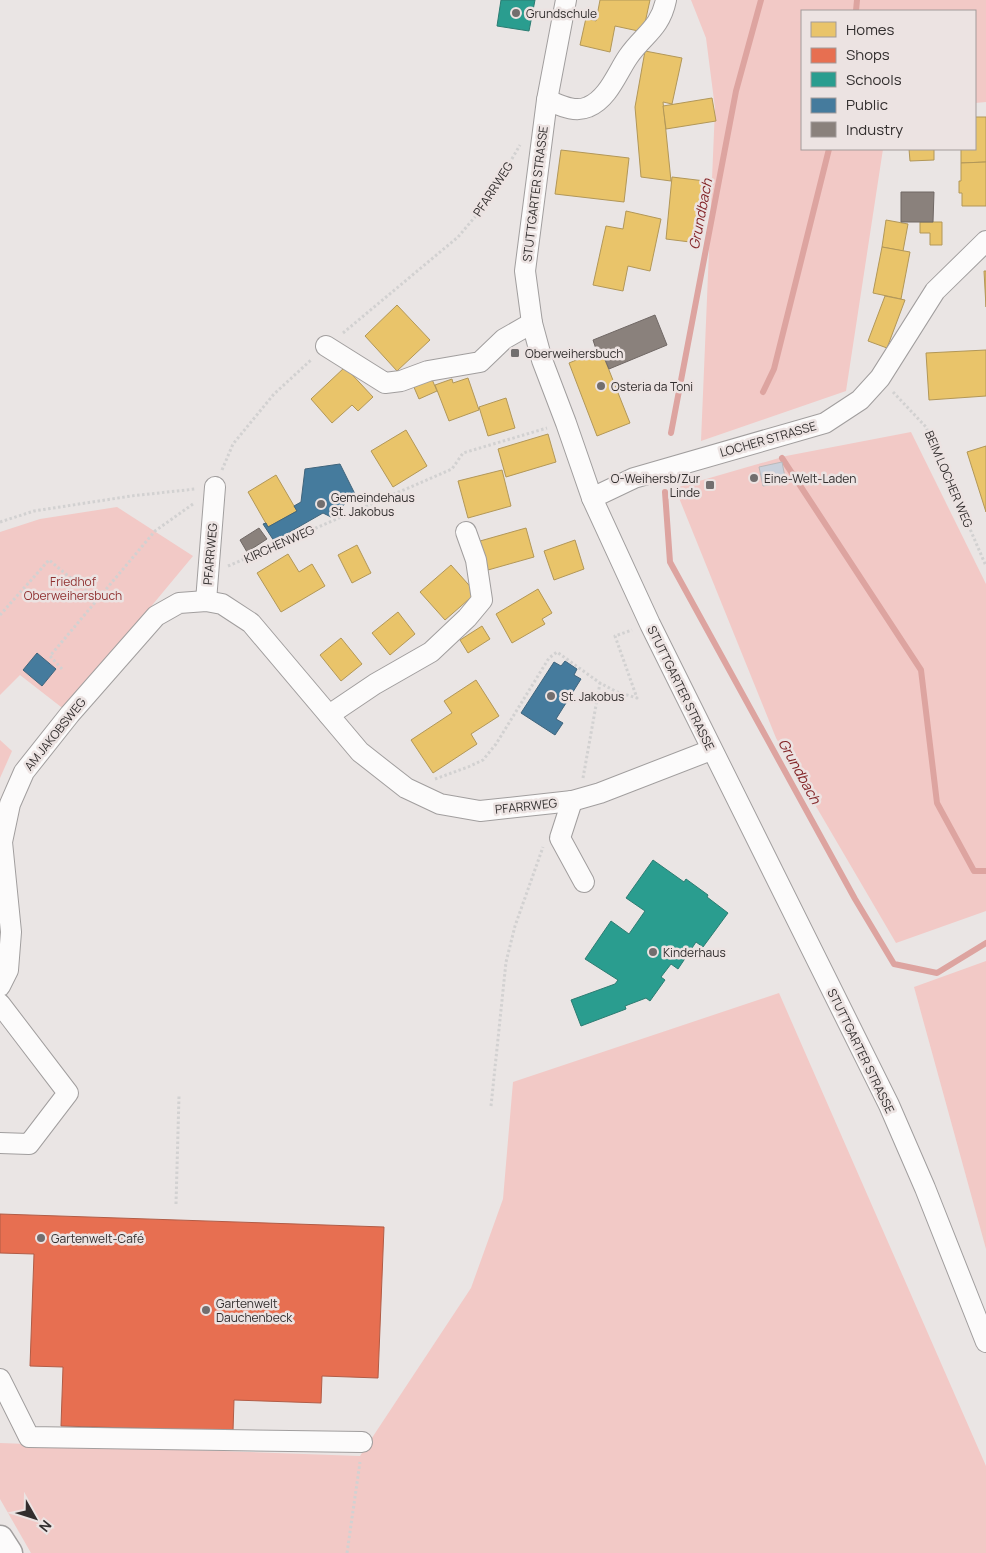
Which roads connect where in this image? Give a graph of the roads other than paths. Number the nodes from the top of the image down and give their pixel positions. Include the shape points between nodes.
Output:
1 (566, 0) edge
2 (666, 0) edge
3 (547, 100) junction
4 (986, 241) edge
5 (532, 322) junction
6 (326, 346) road end
7 (215, 487) road end
8 (592, 498) junction
9 (466, 532) dead end
10 (206, 601) junction
11 (329, 715) junction
12 (711, 750) junction
13 (575, 800) junction
14 (584, 882) dead end
15 (0, 986) edge
16 (0, 1004) edge
17 (0, 1143) edge
18 (986, 1342) edge
19 (0, 1379) edge
20 (362, 1442) road end
21 (0, 1539) edge
22 (9, 1553) edge

1 - 3 street, STUTTGARTER STRASSE
2 - 3 street via 664,13 629,56 604,94 588,107 571,109
3 - 5 street, STUTTGARTER STRASSE via 525,271
4 - 8 street, LOCHER STRASSE via 935,291 880,378 860,400 824,423 634,478
5 - 6 street via 504,339 480,362 385,383
5 - 8 street, STUTTGARTER STRASSE via 542,360
7 - 10 street, PFARRWEG
8 - 12 street, STUTTGARTER STRASSE
9 - 11 street via 476,560 482,600 462,624 431,652
10 - 11 street, PFARRWEG via 222,604 251,623
10 - 15 street, AM JAKOBSWEG via 179,603 156,616 24,772 10,804 2,842 11,932 8,970
11 - 13 street, PFARRWEG via 360,752 406,788 440,804 480,811
12 - 13 street, PFARRWEG
12 - 18 street, STUTTGARTER STRASSE via 889,1105
13 - 14 street via 560,838
16 - 17 street via 68,1093 29,1144
19 - 20 street via 28,1437
21 - 22 main road

